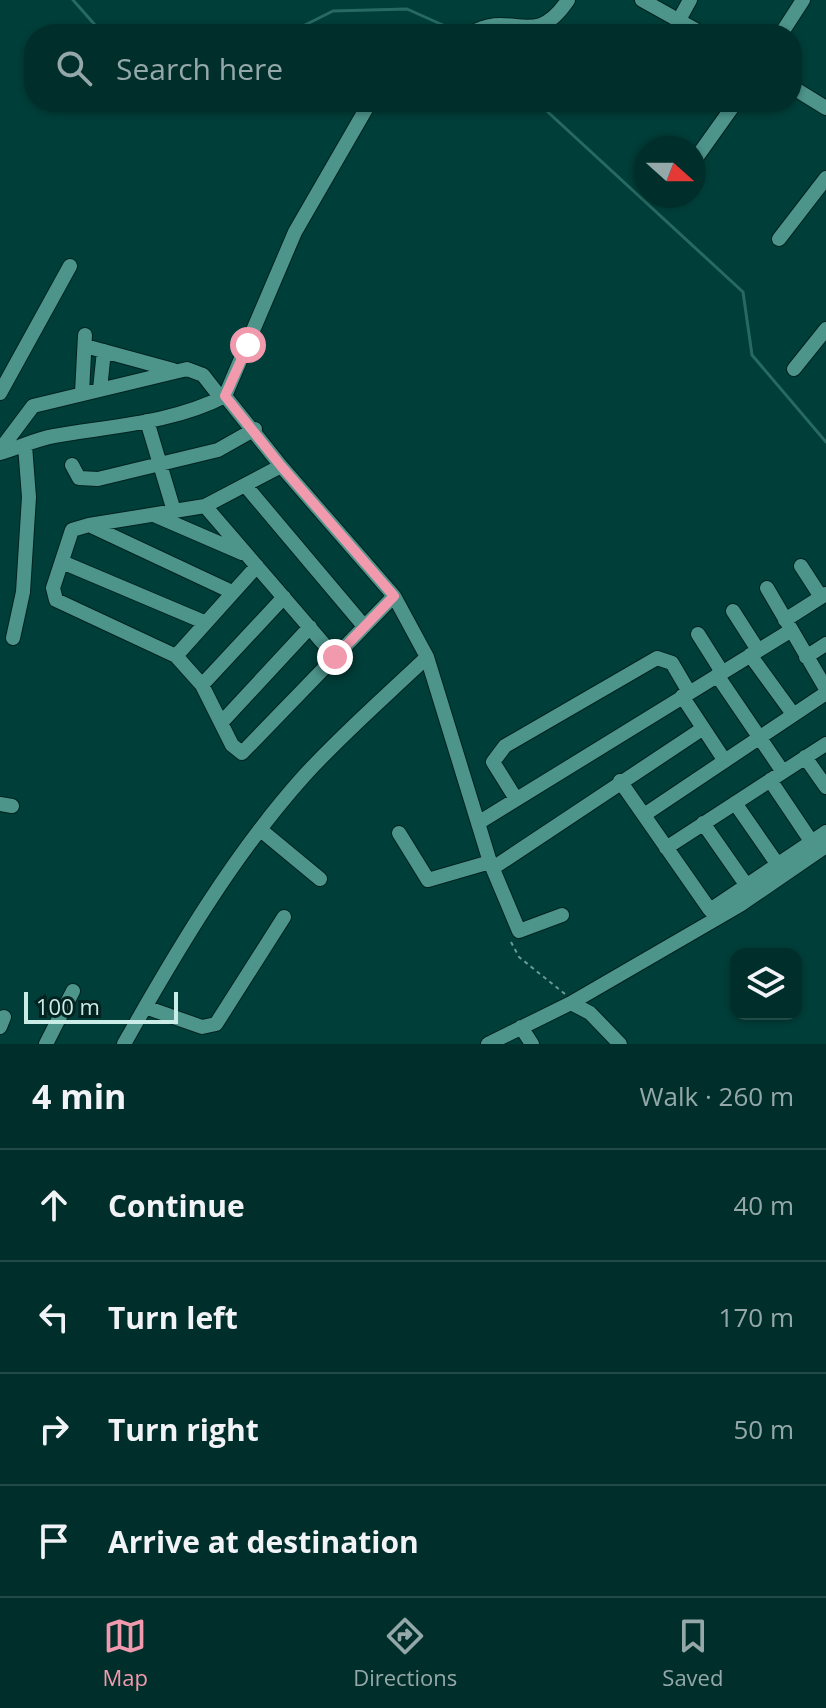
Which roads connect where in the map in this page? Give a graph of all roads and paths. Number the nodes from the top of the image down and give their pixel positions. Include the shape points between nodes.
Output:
1 (568, 0) edge
2 (642, 0) edge
3 (690, 0) edge
4 (803, 0) edge
5 (679, 20) junction
6 (547, 24) edge
7 (686, 24) edge
8 (787, 24) edge
9 (802, 93) edge
10 (826, 108) edge
11 (364, 112) edge
12 (729, 112) edge
13 (706, 144) edge
14 (826, 178) edge
15 (779, 239) dead end
16 (70, 266) dead end
17 (826, 329) edge
18 (104, 351) junction
19 (794, 369) dead end
20 (178, 371) junction
21 (100, 389) junction
22 (0, 393) edge
23 (82, 393) junction
24 (223, 397) junction
25 (147, 421) junction
26 (255, 429) junction
27 (25, 446) junction
28 (0, 452) edge
29 (72, 465) dead end
30 (161, 466) junction
31 (281, 466) junction
32 (245, 485) junction
33 (205, 506) junction
34 (174, 511) junction
35 (154, 515) junction
36 (89, 525) junction
37 (252, 560) junction
38 (62, 562) junction
39 (801, 566) dead end
40 (767, 588) dead end
41 (232, 592) junction
42 (394, 596) junction
43 (824, 596) edge
44 (284, 597) junction
45 (733, 611) dead end
46 (204, 622) junction
47 (363, 625) junction
48 (787, 625) junction
49 (310, 627) junction
50 (698, 634) dead end
51 (13, 638) dead end
52 (826, 644) edge
53 (754, 652) junction
54 (176, 656) junction
55 (335, 657) junction
56 (427, 657) junction
57 (806, 657) junction
58 (719, 673) junction
59 (202, 685) junction
60 (826, 691) edge
61 (686, 694) junction
62 (793, 714) junction
63 (221, 723) junction
64 (702, 729) junction
65 (761, 736) junction
66 (826, 744) edge
67 (805, 757) junction
68 (725, 761) junction
69 (783, 772) junction
70 (770, 780) junction
71 (620, 781) junction
72 (826, 787) edge
73 (516, 799) junction
74 (735, 803) junction
75 (644, 815) junction
76 (478, 823) junction
77 (703, 823) junction
78 (262, 831) junction
79 (826, 832) edge
80 (399, 833) dead end
81 (819, 844) edge
82 (666, 848) junction
83 (492, 865) junction
84 (778, 865) junction
85 (320, 879) dead end
86 (747, 886) junction
87 (562, 915) dead end
88 (284, 917) dead end
89 (519, 931) junction
90 (73, 991) dead end
91 (571, 1003) junction
92 (145, 1007) junction
93 (521, 1027) junction
94 (46, 1044) edge
95 (124, 1044) edge
96 (488, 1044) edge
97 (532, 1044) edge
98 (620, 1044) edge

1 - 6 street
2 - 5 street
3 - 5 street
4 - 8 street
5 - 7 street
9 - 10 street
11 - 24 street via 295,232
12 - 13 street
14 - 15 street
16 - 22 street
17 - 19 street
18 - 20 street
18 - 21 street
18 - 23 street via 85,341
20 - 21 street
20 - 24 street via 195,370
21 - 23 street
23 - 28 street via 33,406
24 - 25 street
24 - 26 street
25 - 27 street
25 - 30 street
26 - 30 street via 218,450
26 - 31 street
27 - 28 street
27 - 51 street via 29,497 23,592
29 - 30 street via 77,477 89,481
30 - 34 street
31 - 32 street
31 - 42 street
32 - 33 street
32 - 47 street
33 - 34 street
33 - 37 street
34 - 35 street
35 - 36 street
35 - 37 street
36 - 38 street via 72,530
36 - 41 street
37 - 41 street
37 - 44 street
38 - 46 street
38 - 54 street via 53,588 56,600
39 - 43 street
40 - 48 street
41 - 46 street
42 - 47 street
42 - 56 street
43 - 48 street
44 - 49 street
44 - 59 street
45 - 53 street
46 - 54 street
47 - 55 street
48 - 53 street
48 - 57 street
49 - 55 street
49 - 63 street
50 - 58 street
52 - 57 street
53 - 58 street
53 - 62 street
54 - 59 street
55 - 63 street via 242,753 235,750
56 - 76 street
56 - 78 street via 305,776
57 - 60 street
58 - 61 street
58 - 65 street
59 - 63 street
60 - 62 street
61 - 64 street
61 - 73 street
61 - 73 street via 672,663 657,658 505,746 493,762
62 - 65 street
64 - 68 street
64 - 71 street
65 - 68 street
65 - 69 street
66 - 67 street
67 - 69 street
67 - 72 street
68 - 75 street
69 - 70 street
70 - 74 street
70 - 81 street
71 - 75 street
71 - 83 street
73 - 76 street
74 - 77 street
74 - 84 street
75 - 82 street
76 - 83 street
77 - 82 street
77 - 86 street
78 - 85 street
78 - 92 street via 232,868
79 - 81 street
80 - 83 street via 428,880
81 - 84 street
81 - 91 street via 728,913
82 - 86 street via 710,910
83 - 89 street
84 - 86 street
87 - 89 street
88 - 92 street via 216,1024 202,1027
89 - 91 path via 510,943 512,950
90 - 94 street
91 - 93 street
91 - 98 street via 590,1013
92 - 95 street
93 - 96 street
93 - 97 street

